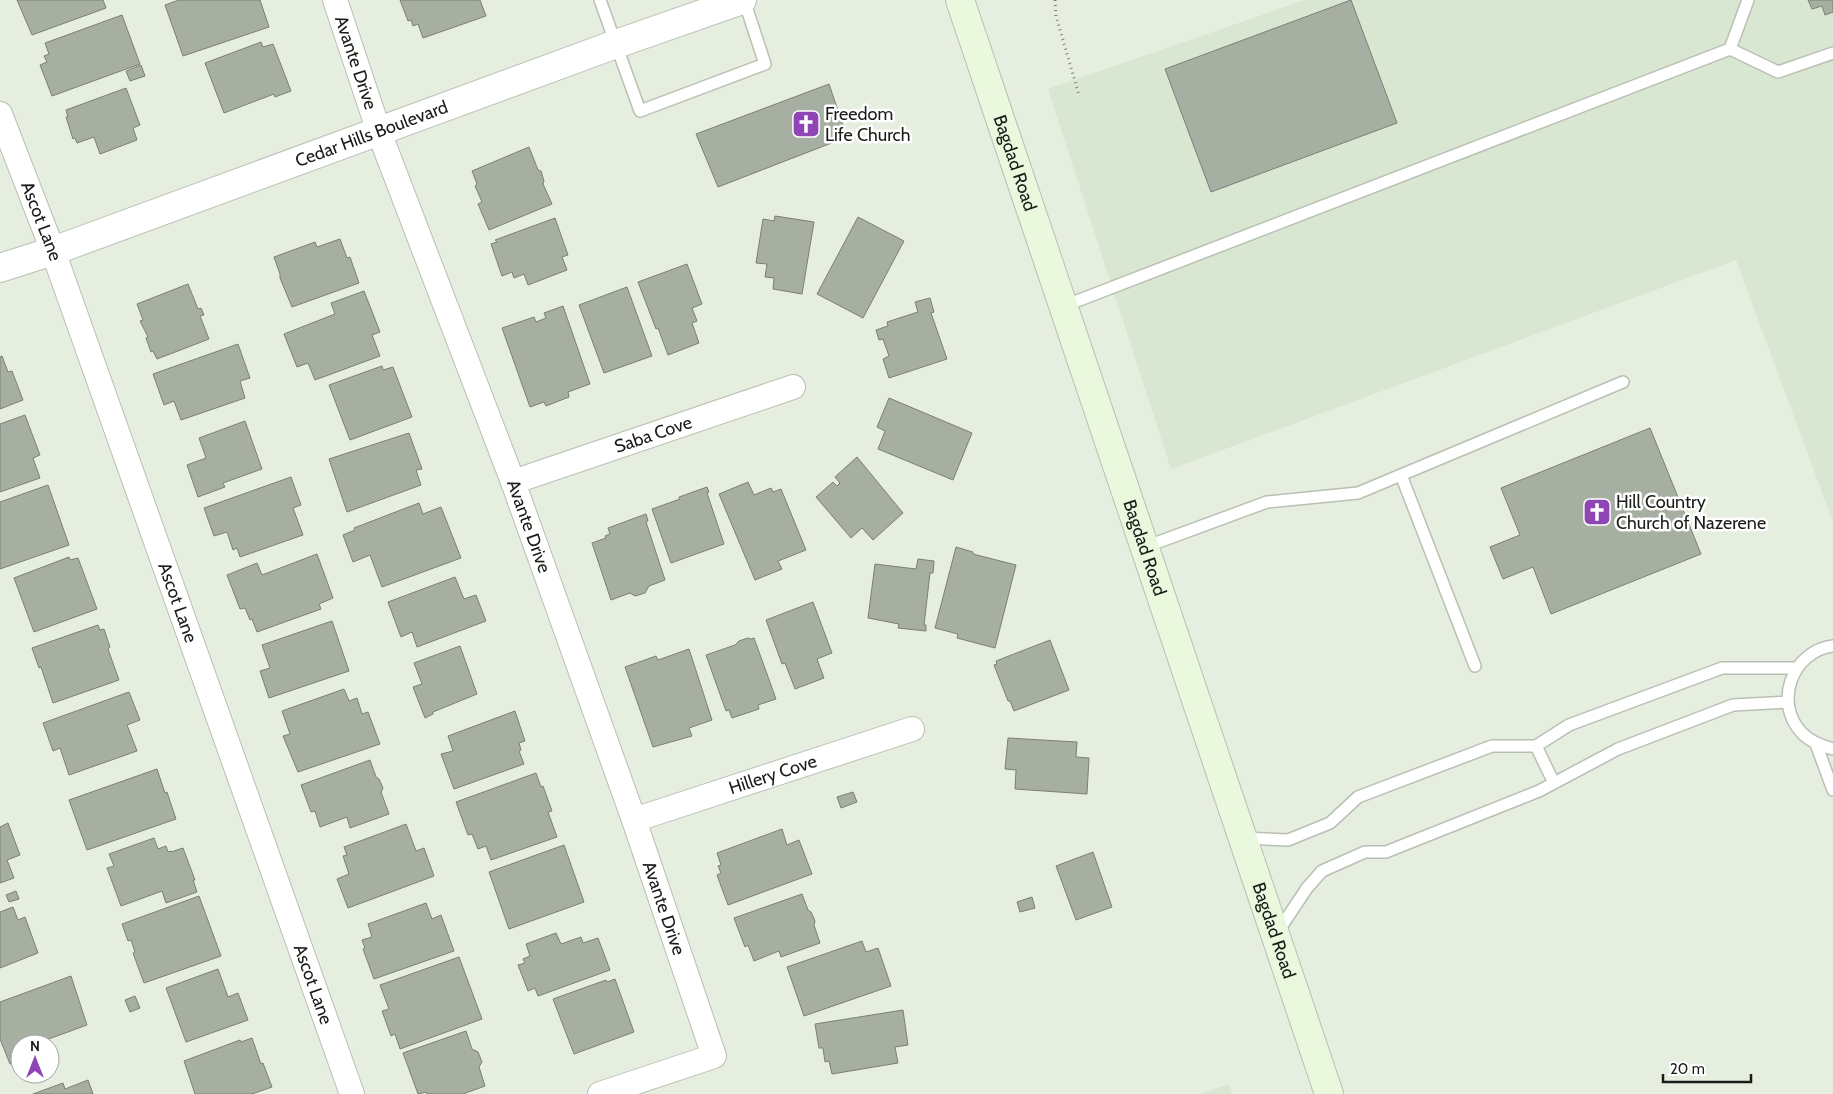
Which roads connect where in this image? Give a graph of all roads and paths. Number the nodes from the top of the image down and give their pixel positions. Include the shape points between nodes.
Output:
1 (335, 0) edge
2 (600, 0) edge
3 (743, 0) edge
4 (960, 0) edge
5 (1055, 0) edge
6 (1748, 0) edge
7 (616, 44) junction
8 (1730, 49) junction
9 (1833, 53) edge
10 (1080, 95) dead end
11 (0, 114) edge
12 (379, 132) junction
13 (53, 251) junction
14 (0, 268) edge
15 (1064, 306) junction
16 (1623, 382) dead end
17 (794, 387) dead end
18 (1401, 475) junction
19 (513, 482) junction
20 (1145, 547) junction
21 (1833, 646) edge
22 (1474, 666) dead end
23 (1796, 668) junction
24 (1788, 702) junction
25 (912, 729) dead end
26 (1816, 744) junction
27 (1536, 746) junction
28 (1833, 749) edge
29 (1554, 783) junction
30 (1833, 790) edge
31 (634, 820) junction
32 (1243, 838) junction
33 (1276, 935) junction
34 (352, 1094) edge
35 (600, 1094) edge
36 (1329, 1094) edge

1 - 12 street, Avante Drive
2 - 7 lane
3 - 7 street, Cedar Hills Boulevard
3 - 7 lane via 765,64 640,111
4 - 15 main road, Bagdad Road
5 - 10 path via 1056,16
6 - 8 lane
7 - 12 street, Cedar Hills Boulevard
8 - 9 lane via 1778,72
8 - 15 lane
11 - 13 street, Ascot Lane
12 - 13 street, Cedar Hills Boulevard
12 - 19 street, Avante Drive
13 - 14 street, Cedar Hills Boulevard
13 - 34 street, Ascot Lane
15 - 20 main road, Bagdad Road
16 - 18 lane
17 - 19 street, Saba Cove
18 - 20 lane via 1358,493 1267,502
18 - 22 lane
19 - 31 street, Avante Drive
20 - 32 main road, Bagdad Road
21 - 23 lane via 1809,655
23 - 24 lane via 1789,684
23 - 27 lane via 1722,668 1569,725
24 - 26 lane via 1792,719
24 - 29 lane via 1733,705 1618,749
25 - 31 street, Hillery Cove
26 - 28 lane
26 - 30 lane
27 - 29 lane
27 - 32 lane via 1492,746 1358,797 1330,823 1288,840
29 - 33 lane via 1386,852 1365,852 1322,871
31 - 35 street, Avante Drive via 714,1056
32 - 33 main road, Bagdad Road
33 - 36 main road, Bagdad Road

